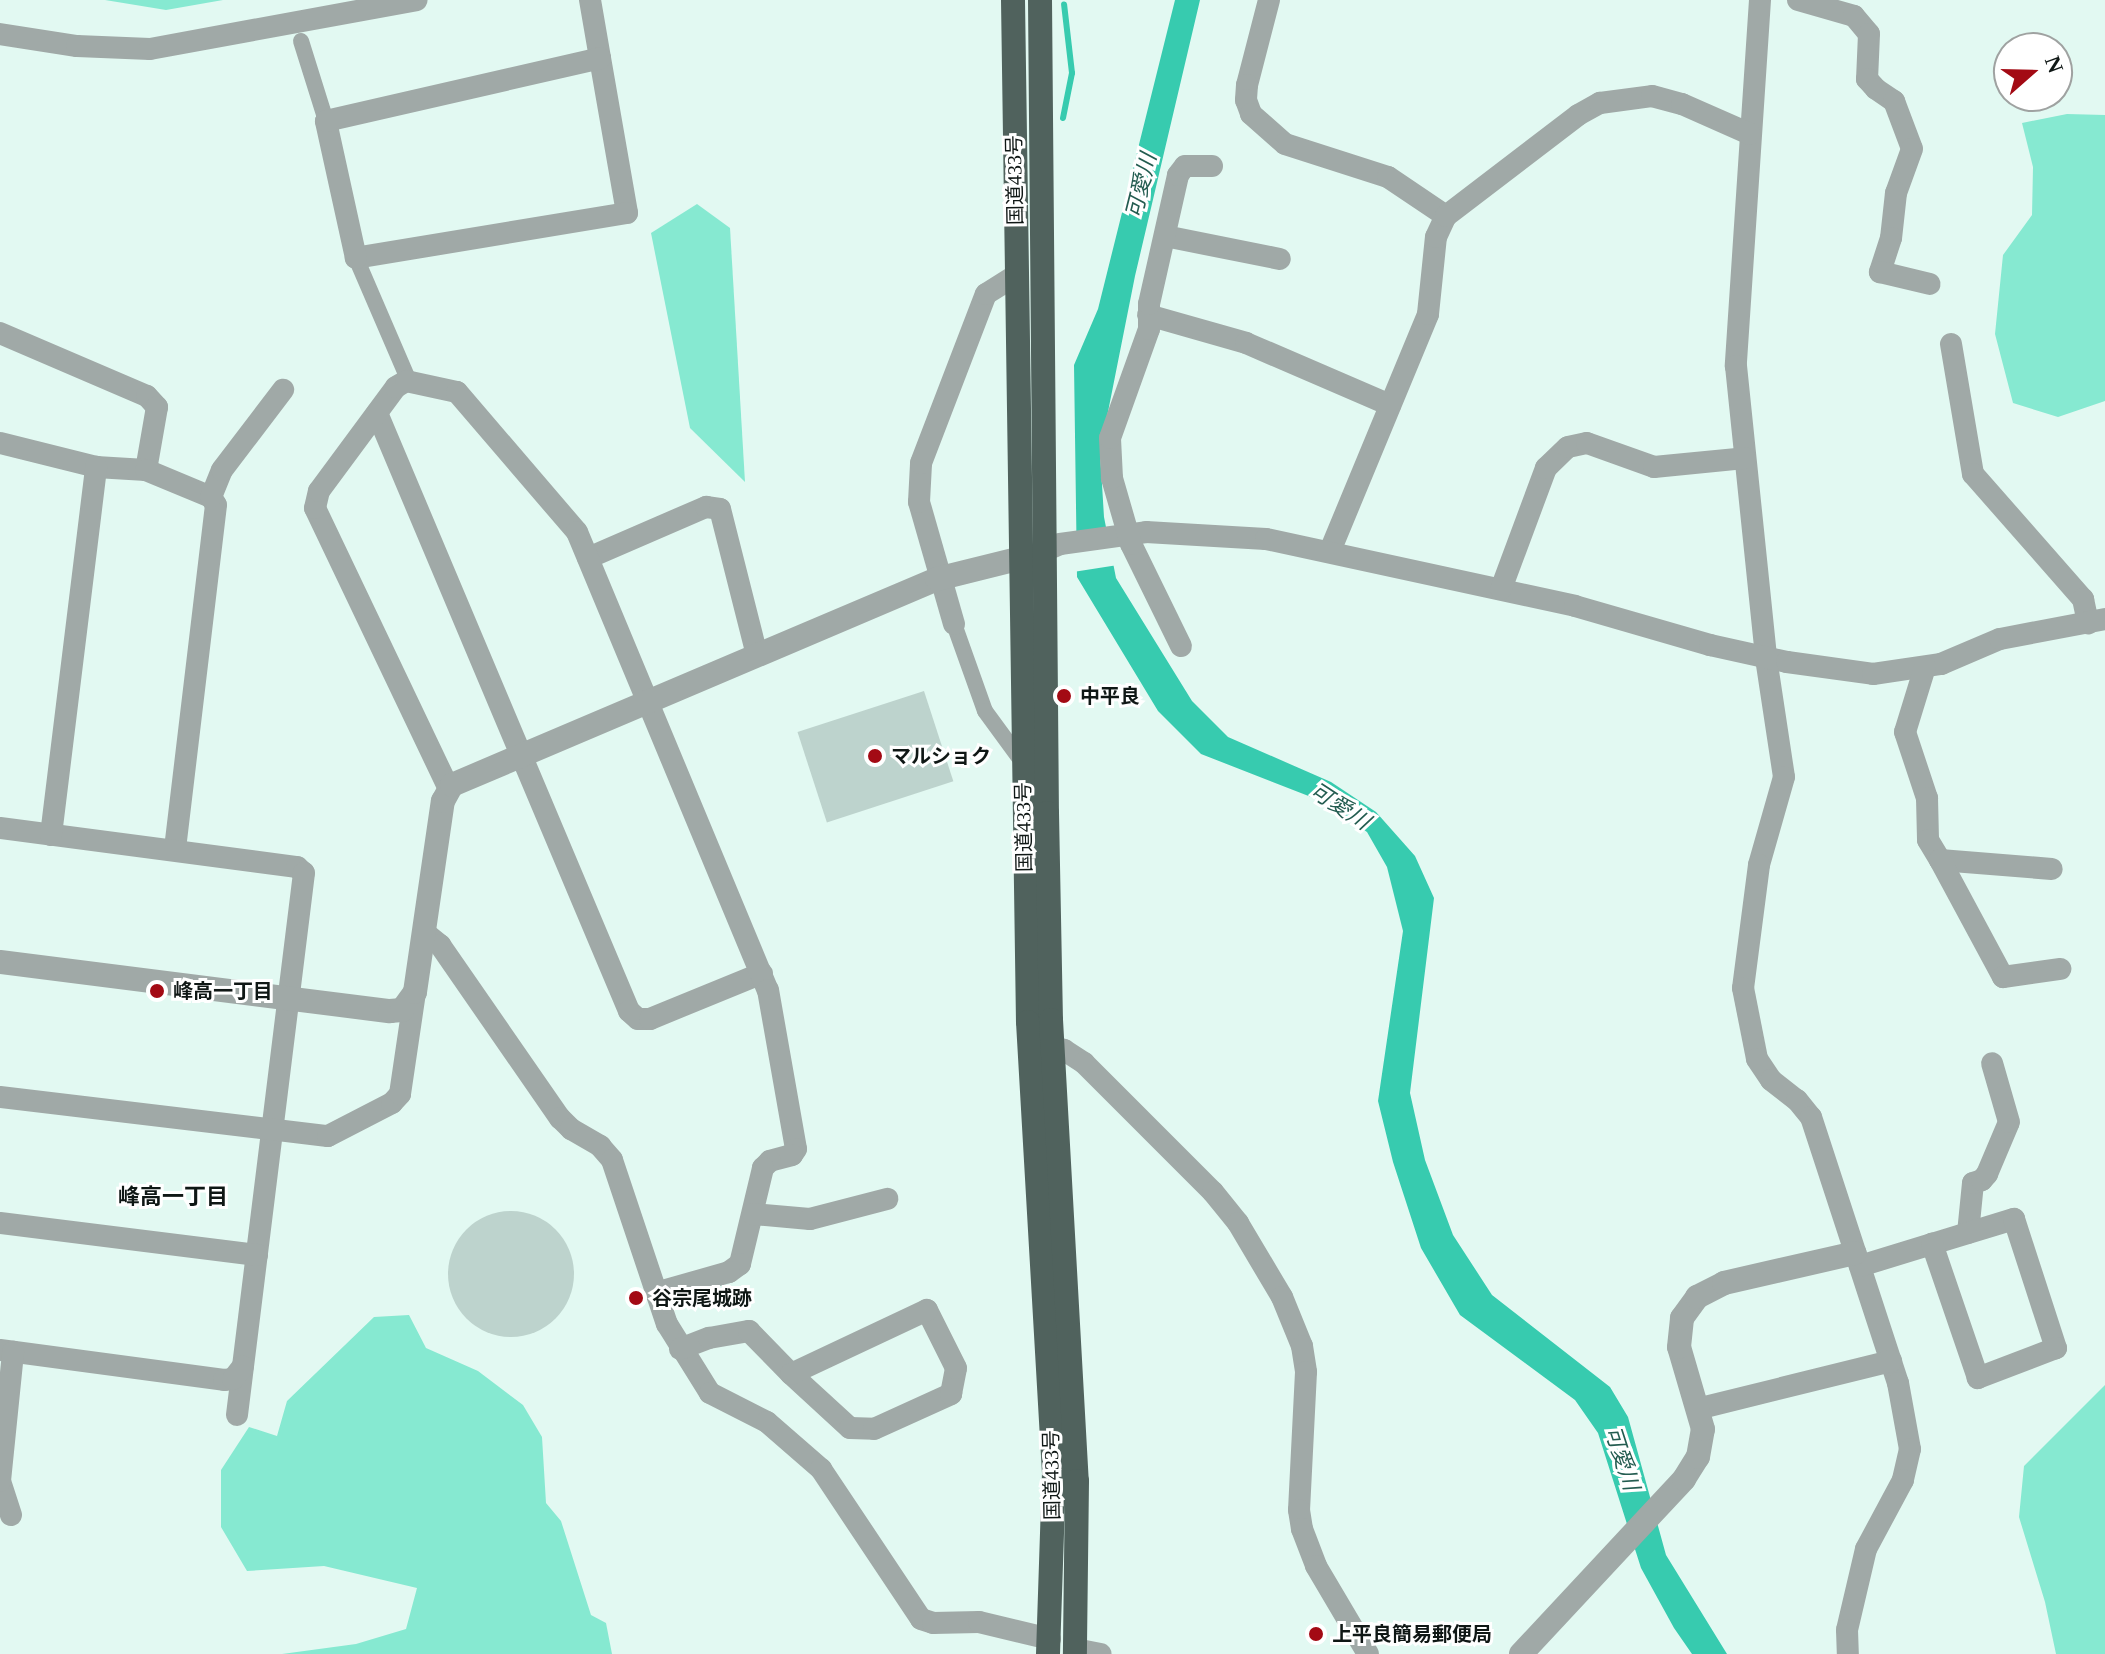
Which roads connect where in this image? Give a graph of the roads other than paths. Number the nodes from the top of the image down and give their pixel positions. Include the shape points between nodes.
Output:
1 (417, 0) edge
2 (590, 0) edge
3 (1013, 0) edge
4 (1040, 0) edge
5 (1269, 0) edge
6 (1760, 0) edge
7 (1798, 0) edge
8 (0, 34) edge
9 (301, 41) dead end
10 (600, 58) junction
11 (326, 121) junction
12 (1750, 134) junction
13 (1212, 166) dead end
14 (1446, 216) junction
15 (1165, 236) junction
16 (356, 258) junction
17 (1280, 259) dead end
18 (1016, 275) junction
19 (1930, 284) dead end
20 (1148, 315) junction
21 (0, 333) edge
22 (1951, 344) dead end
23 (409, 381) junction
24 (283, 390) dead end
25 (1390, 405) junction
26 (377, 413) junction
27 (0, 443) edge
28 (1745, 458) junction
29 (96, 467) junction
30 (146, 470) junction
31 (211, 497) junction
32 (1124, 542) junction
33 (1330, 551) junction
34 (1049, 553) junction
35 (588, 558) junction
36 (939, 578) junction
37 (1501, 589) junction
38 (2097, 621) edge
39 (954, 624) joint
40 (1181, 646) dead end
41 (757, 655) junction
42 (1766, 658) junction
43 (1925, 667) junction
44 (648, 701) junction
45 (521, 754) junction
46 (1023, 763) junction
47 (449, 789) junction
48 (0, 828) edge
49 (51, 835) junction
50 (175, 850) junction
51 (1940, 860) junction
52 (2052, 869) dead end
53 (424, 932) junction
54 (0, 962) edge
55 (2060, 969) dead end
56 (762, 973) junction
57 (415, 992) junction
58 (288, 998) junction
59 (1029, 1041) junction
60 (1053, 1046) junction
61 (1992, 1063) dead end
62 (0, 1097) edge
63 (272, 1132) junction
64 (887, 1199) dead end
65 (753, 1214) junction
66 (0, 1223) edge
67 (1968, 1233) junction
68 (1932, 1244) junction
69 (257, 1255) junction
70 (1857, 1260) junction
71 (656, 1293) junction
72 (680, 1349) junction
73 (7, 1351) edge
74 (1891, 1361) junction
75 (243, 1366) junction
76 (791, 1374) junction
77 (1697, 1409) junction
78 (237, 1415) dead end
79 (11, 1515) dead end
80 (1049, 1646) edge
81 (1075, 1652) edge
82 (1101, 1654) edge
83 (1368, 1654) edge
84 (1521, 1654) edge
85 (1848, 1654) edge

1 - 8 street via 150,49 77,46
2 - 10 street
3 - 18 highway, 国道433号
4 - 34 highway, 国道433号
5 - 14 street via 1247,85 1251,114 1285,144 1388,177
6 - 12 street
7 - 19 street via 1854,16 1869,34 1867,79 1894,101 1912,149 1896,193 1891,238 1880,272
9 - 11 street
10 - 11 street
10 - 16 street via 627,213
11 - 16 street
12 - 14 street via 1652,96 1600,103
12 - 28 street via 1736,366
13 - 15 street via 1181,170
14 - 25 street via 1436,237 1428,314
15 - 17 street
15 - 20 street
16 - 23 street
18 - 34 highway, 国道433号
18 - 36 street via 986,294 921,463 919,502
20 - 25 street via 1246,343
20 - 32 street via 1149,329 1110,438
21 - 30 street via 147,396 157,407
22 - 38 street via 1973,474
23 - 26 street via 396,387
23 - 35 street via 447,387 461,395 575,527
24 - 31 street via 222,470
25 - 33 street
26 - 45 street
26 - 47 street via 319,491 315,508
27 - 29 street
28 - 37 street via 1654,467 1587,443 1568,447 1546,468
28 - 42 street
29 - 30 street
29 - 49 street
30 - 31 street
31 - 50 street via 217,514
32 - 33 street via 1181,532
32 - 34 street
32 - 40 street
33 - 37 street
34 - 36 street
34 - 46 highway, 国道433号
34 - 60 highway, 国道433号
35 - 41 street via 706,507 720,509
35 - 44 street
36 - 39 street
36 - 41 street
37 - 42 street
38 - 43 street via 2000,639
39 - 46 street via 985,711
41 - 44 street
42 - 43 street via 1873,674
42 - 70 street via 1784,777 1759,865 1743,988 1757,1059 1771,1080 1811,1117
43 - 51 street via 1905,732 1927,798 1928,840
44 - 45 street
44 - 56 street
45 - 47 street via 460,779
45 - 56 street via 636,1027
46 - 59 highway, 国道433号
47 - 53 street
48 - 49 street
49 - 50 street
50 - 58 street via 297,867 304,873
51 - 52 street
51 - 55 street via 2003,977
53 - 57 street
53 - 71 street via 440,945 560,1118 612,1160
54 - 58 street
56 - 65 street via 796,1143 792,1155 765,1165
57 - 58 street via 402,1010 390,1011
57 - 63 street via 396,1099 328,1136
58 - 63 street
59 - 60 street
59 - 80 highway, 国道433号 via 1054,1473
60 - 81 highway, 国道433号 via 1077,1481
60 - 83 street via 1084,1063 1223,1201 1282,1297 1298,1333 1306,1372 1302,1529 1316,1566
61 - 67 street via 2009,1122 1987,1174 1973,1183
62 - 63 street
63 - 69 street
64 - 65 street via 810,1219
65 - 71 street via 743,1258 735,1269
66 - 69 street
67 - 68 street
67 - 68 street via 2014,1219 2056,1348 1978,1378
68 - 70 street
69 - 75 street
70 - 74 street
70 - 77 street via 1724,1283 1697,1297 1682,1318 1679,1347
71 - 72 street
72 - 76 street via 749,1331
72 - 80 street via 710,1393 767,1422 821,1469 921,1619 979,1622
73 - 75 street via 224,1380 233,1379
73 - 79 street via 0,1481
74 - 77 street
74 - 85 street via 1910,1449 1903,1480 1866,1549 1847,1630
75 - 78 street
76 - 76 street via 850,1428 874,1429 951,1394 956,1368 927,1310
77 - 84 street via 1701,1446 1684,1479
81 - 82 street

